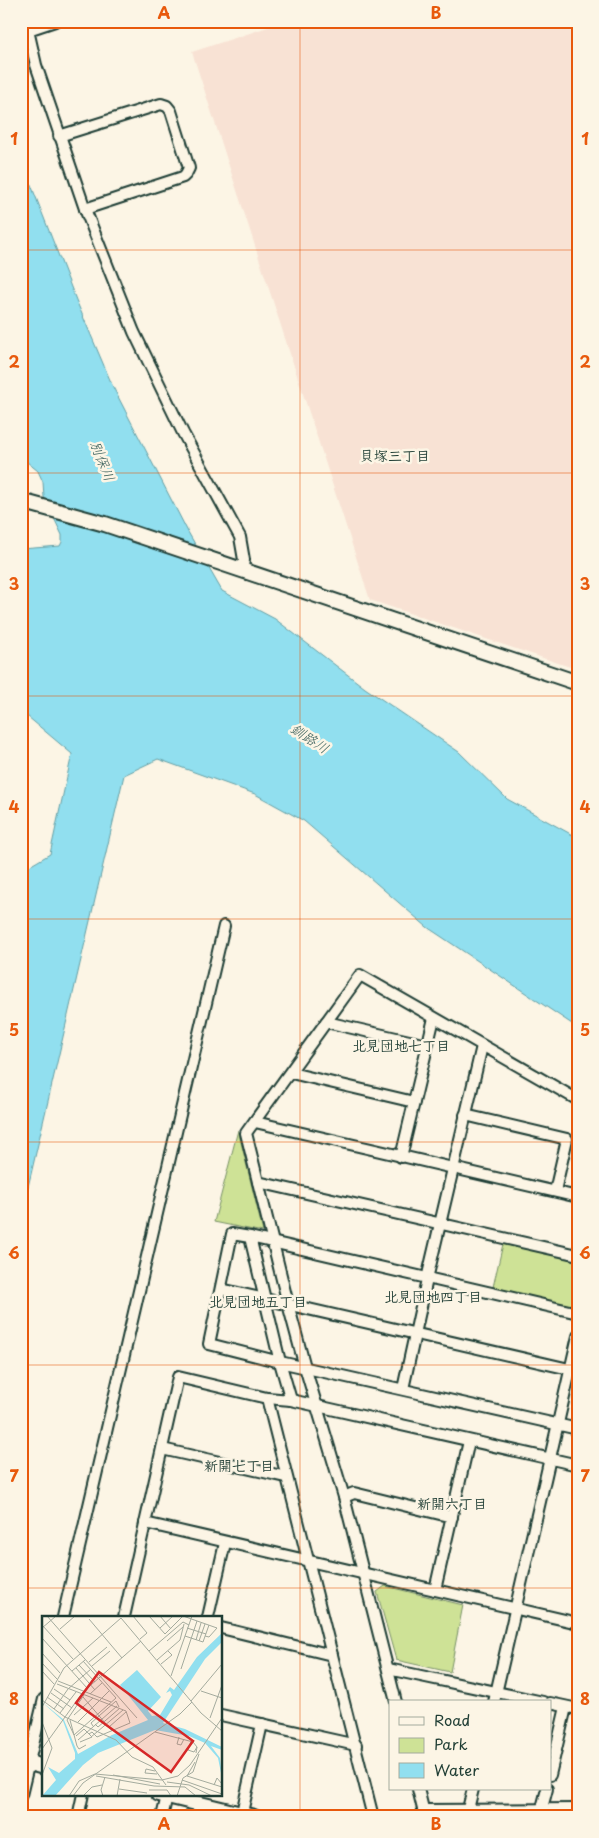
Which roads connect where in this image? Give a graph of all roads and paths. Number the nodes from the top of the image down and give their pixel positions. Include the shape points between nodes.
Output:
1 (55, 21) edge
2 (27, 26) edge
3 (59, 136) junction
4 (85, 209) junction
5 (21, 501) edge
6 (242, 571) junction
7 (578, 683) edge
8 (224, 926) dead end
9 (434, 1018) junction
10 (326, 1022) junction
11 (427, 1045) junction
12 (482, 1046) junction
13 (291, 1073) junction
14 (578, 1100) edge
15 (414, 1102) junction
16 (465, 1115) junction
17 (255, 1122) junction
18 (401, 1157) junction
19 (452, 1169) junction
20 (258, 1182) junction
21 (555, 1191) junction
22 (578, 1197) edge
23 (440, 1224) junction
24 (250, 1237) junction
25 (272, 1241) junction
26 (578, 1255) edge
27 (427, 1279) junction
28 (221, 1289) junction
29 (265, 1300) junction
30 (288, 1304) junction
31 (578, 1313) edge
32 (415, 1333) junction
33 (578, 1336) edge
34 (280, 1362) junction
35 (305, 1367) junction
36 (574, 1371) edge
37 (403, 1389) junction
38 (266, 1398) junction
39 (291, 1400) junction
40 (318, 1407) junction
41 (558, 1425) junction
42 (578, 1429) edge
43 (469, 1441) junction
44 (162, 1449) junction
45 (549, 1459) junction
46 (578, 1466) edge
47 (286, 1477) junction
48 (344, 1497) junction
49 (452, 1517) junction
50 (145, 1523) junction
51 (225, 1543) junction
52 (309, 1561) junction
53 (364, 1574) junction
54 (435, 1590) junction
55 (515, 1608) junction
56 (63, 1616) edge
57 (124, 1616) edge
58 (208, 1616) edge
59 (578, 1623) edge
60 (222, 1628) edge
61 (332, 1655) junction
62 (388, 1669) junction
63 (495, 1697) edge
64 (396, 1700) edge
65 (524, 1700) edge
66 (552, 1704) edge
67 (42, 1706) edge
68 (566, 1707) junction
69 (578, 1709) edge
70 (222, 1715) edge
71 (262, 1724) junction
72 (356, 1745) junction
73 (25, 1763) edge
74 (552, 1766) edge
75 (42, 1767) edge
76 (418, 1790) edge
77 (473, 1790) edge
78 (547, 1790) edge
79 (22, 1791) edge
80 (83, 1796) edge
81 (163, 1796) edge
82 (167, 1796) edge
83 (542, 1808) junction
84 (468, 1809) junction
85 (578, 1809) edge
86 (424, 1813) edge
87 (245, 1816) edge
88 (78, 1817) edge
89 (162, 1817) edge
90 (374, 1817) edge

1 - 2 street
2 - 3 street
3 - 4 street
3 - 4 street via 161,104 171,111 189,168 186,174
4 - 6 street via 134,332 183,433 240,537 244,560
5 - 6 street via 105,524
6 - 7 street
8 - 56 street
9 - 10 street via 360,975
9 - 11 street
9 - 12 street
10 - 11 street
10 - 13 street
11 - 15 street
12 - 14 street
12 - 16 street
13 - 15 street
13 - 17 street
15 - 18 street
16 - 19 street
16 - 21 street via 567,1139
17 - 18 street
17 - 20 street via 246,1133
18 - 19 street
19 - 21 street
19 - 23 street
20 - 23 street
20 - 25 street
21 - 22 street
23 - 26 street
23 - 27 street
24 - 25 street
24 - 28 street via 232,1234
24 - 29 street
25 - 27 street
25 - 30 street
27 - 31 street
27 - 32 street
28 - 29 street
28 - 34 street via 208,1344
29 - 30 street
29 - 34 street
30 - 32 street
30 - 35 street
32 - 36 street
32 - 37 street
33 - 36 street
34 - 35 street
34 - 39 street
35 - 37 street
35 - 40 street
36 - 41 street
37 - 41 street
38 - 39 street
38 - 44 street via 178,1377
38 - 47 street
39 - 40 street
40 - 43 street
40 - 48 street
41 - 42 street
41 - 45 street
43 - 45 street
43 - 49 street
44 - 47 street
44 - 50 street
45 - 46 street
45 - 55 street
47 - 52 street
48 - 49 street via 354,1494
48 - 53 street
49 - 54 street
50 - 51 street
50 - 57 street
51 - 52 street
51 - 58 street
52 - 53 street
52 - 61 street
53 - 54 street
53 - 62 street
54 - 55 street
55 - 59 street
55 - 63 street
60 - 61 street
61 - 72 street
62 - 63 street
62 - 64 street
63 - 65 street
66 - 68 street
67 - 73 street
68 - 69 street
68 - 74 street
70 - 71 street
71 - 72 street
71 - 87 street
72 - 90 street
73 - 75 street
73 - 79 street
76 - 86 street
77 - 84 street
78 - 83 street
80 - 88 street
81 - 89 street
82 - 87 street
83 - 84 street
83 - 85 street
84 - 86 street

